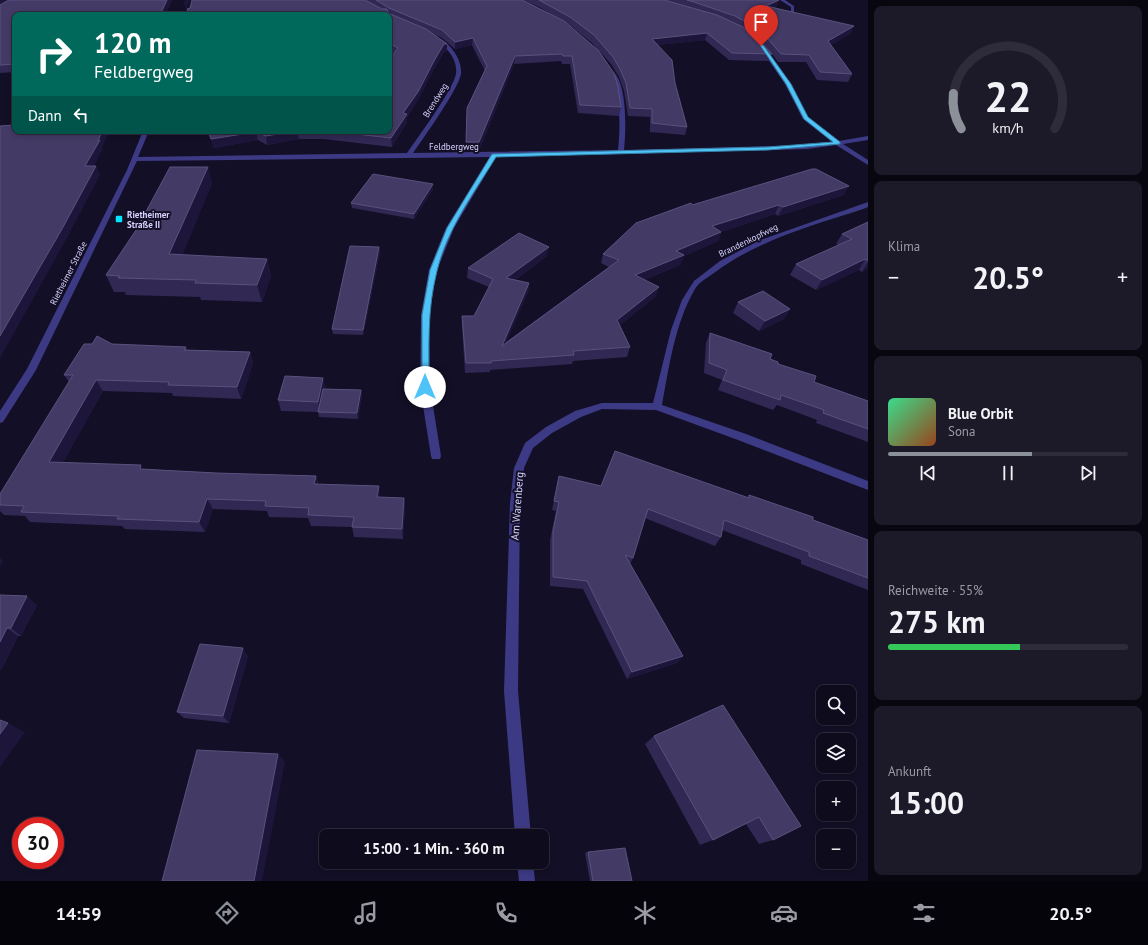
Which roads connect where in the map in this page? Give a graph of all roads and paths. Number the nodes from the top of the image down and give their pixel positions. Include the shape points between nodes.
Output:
1 (782, 0) edge
2 (793, 15) edge
3 (433, 36) edge
4 (757, 43) edge
5 (606, 64) edge
6 (145, 134) edge
7 (868, 138) edge
8 (838, 143) junction
9 (621, 151) junction
10 (409, 155) junction
11 (494, 155) junction
12 (135, 159) junction
13 (868, 163) edge
14 (868, 204) edge
15 (657, 407) junction
16 (0, 419) edge
17 (436, 456) dead end
18 (868, 486) edge
19 (522, 829) edge
20 (526, 869) edge
21 (527, 881) edge

1 - 2 street via 793,7
3 - 10 street, Brendweg via 450,48 458,62 458,77
4 - 8 street via 788,84 805,118
5 - 9 street via 619,87 623,107
6 - 12 street, Rietheimer Straße
7 - 8 street, Feldbergweg
8 - 9 street, Feldbergweg via 768,148
8 - 13 street
9 - 11 street, Feldbergweg
10 - 11 street, Feldbergweg
10 - 12 street, Feldbergweg
11 - 17 street via 450,228 433,270 425,315 425,387
12 - 16 street, Rietheimer Straße via 31,370
14 - 15 street, Brandenkopfweg via 779,235 743,252 711,271 693,286 682,310 668,355
15 - 18 street, Am Warenberg via 742,436
15 - 19 street, Am Warenberg via 602,406 578,414 549,430 529,446 519,468 515,504 511,691
20 - 21 street

